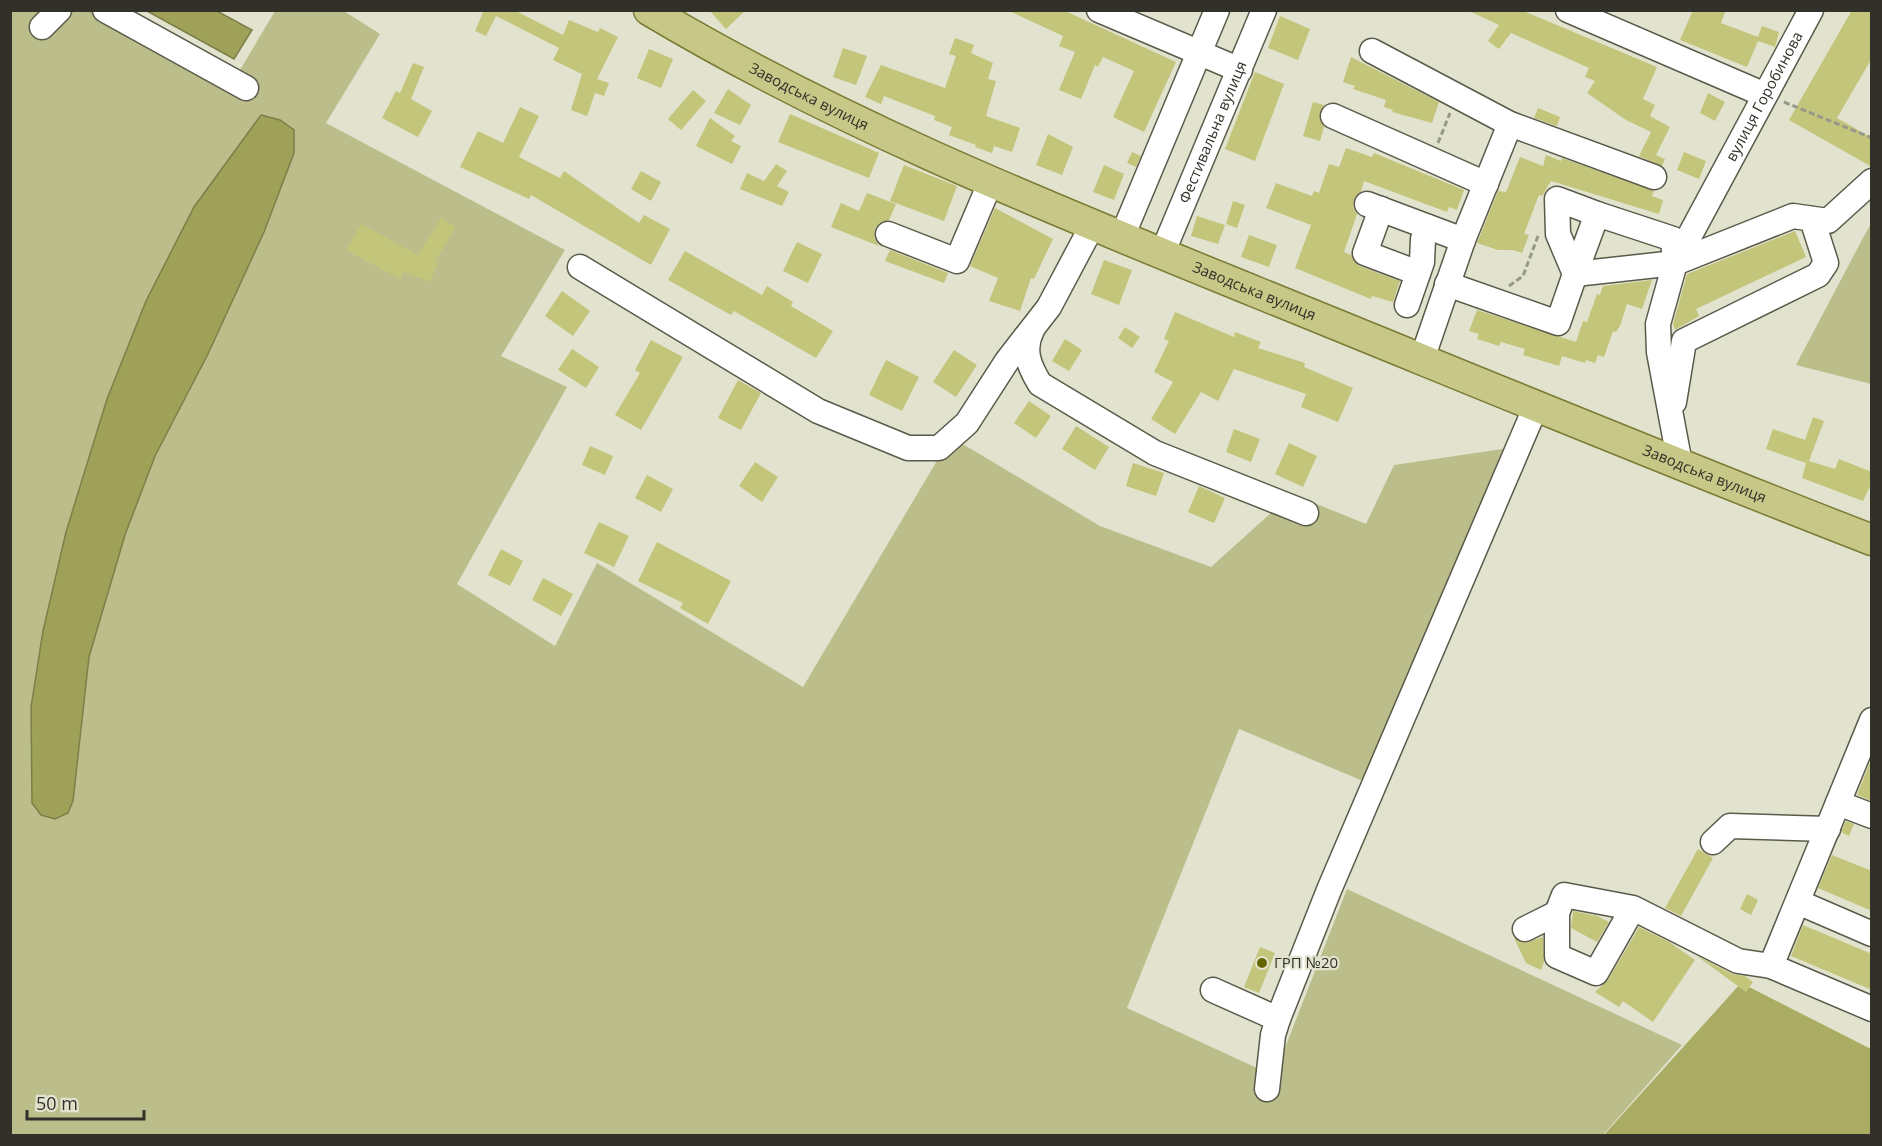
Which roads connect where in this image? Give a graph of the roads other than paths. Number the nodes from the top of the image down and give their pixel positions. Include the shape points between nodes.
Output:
1 (105, 10) edge
2 (649, 10) edge
3 (1099, 10) edge
4 (1217, 10) edge
5 (1264, 10) edge
6 (1568, 10) edge
7 (1811, 10) edge
8 (1372, 51) dead end
9 (1199, 54) junction
10 (1240, 70) junction
11 (246, 88) dead end
12 (1765, 95) junction
13 (1333, 116) dead end
14 (1510, 124) junction
15 (1654, 177) dead end
16 (991, 181) junction
17 (1872, 182) edge
18 (1486, 184) junction
19 (1597, 214) junction
20 (1812, 219) junction
21 (1092, 226) junction
22 (1428, 227) junction
23 (888, 234) dead end
24 (1121, 238) junction
25 (1463, 240) junction
26 (1162, 254) junction
27 (1675, 263) junction
28 (580, 267) dead end
29 (1418, 273) junction
30 (1575, 274) junction
31 (1447, 284) junction
32 (1407, 305) dead end
33 (1034, 326) junction
34 (1422, 359) junction
35 (1536, 406) junction
36 (1671, 419) junction
37 (1680, 464) junction
38 (1306, 513) dead end
39 (1872, 540) edge
40 (1872, 720) edge
41 (1838, 803) junction
42 (1871, 818) edge
43 (1828, 828) junction
44 (1713, 842) dead end
45 (1798, 902) junction
46 (1633, 908) junction
47 (1557, 913) junction
48 (1525, 929) dead end
49 (1872, 934) edge
50 (1771, 966) junction
51 (1213, 990) dead end
52 (1872, 1009) edge
53 (1278, 1019) junction
54 (1267, 1089) dead end

1 - 11 street
2 - 16 main road, Заводська вулиця via 717,51
3 - 9 street
4 - 9 street
5 - 10 street, Фестивальна вулиця
6 - 12 street
7 - 12 street, вулиця Горобинова
8 - 14 street
9 - 10 street
9 - 24 street
10 - 26 street, Фестивальна вулиця
12 - 27 street, вулиця Горобинова
13 - 18 street
14 - 15 street
14 - 18 street
16 - 21 main road, Заводська вулиця
16 - 23 street via 957,261
17 - 20 street via 1828,221
18 - 25 street
19 - 27 street via 1673,239
19 - 30 street
19 - 30 street via 1557,200 1546,230
20 - 27 street via 1793,216
20 - 36 street via 1826,263 1822,269 1684,341
21 - 24 main road, Заводська вулиця
21 - 33 street via 1049,307
22 - 25 street
22 - 29 street
22 - 29 street via 1374,206 1365,253
24 - 26 main road, Заводська вулиця
25 - 31 street
26 - 34 main road, Заводська вулиця
27 - 30 street
27 - 36 street, вулиця Горобинова via 1658,324
28 - 33 street via 818,411 908,448 939,448 968,423
29 - 32 street
30 - 31 street via 1558,322
31 - 34 street
33 - 38 street via 1026,348 1029,366 1040,384 1155,453
34 - 35 main road, Заводська вулиця
35 - 37 main road, Заводська вулиця
35 - 53 street via 1329,890
36 - 37 street, вулиця Горобинова
37 - 39 main road, Заводська вулиця
40 - 41 street
41 - 42 street
41 - 43 street
43 - 44 street via 1730,826
43 - 45 street
45 - 49 street
45 - 50 street
46 - 47 street via 1564,896
46 - 47 street via 1596,974 1557,956
46 - 50 street via 1738,961
47 - 48 street
50 - 52 street
51 - 53 street
53 - 54 street

